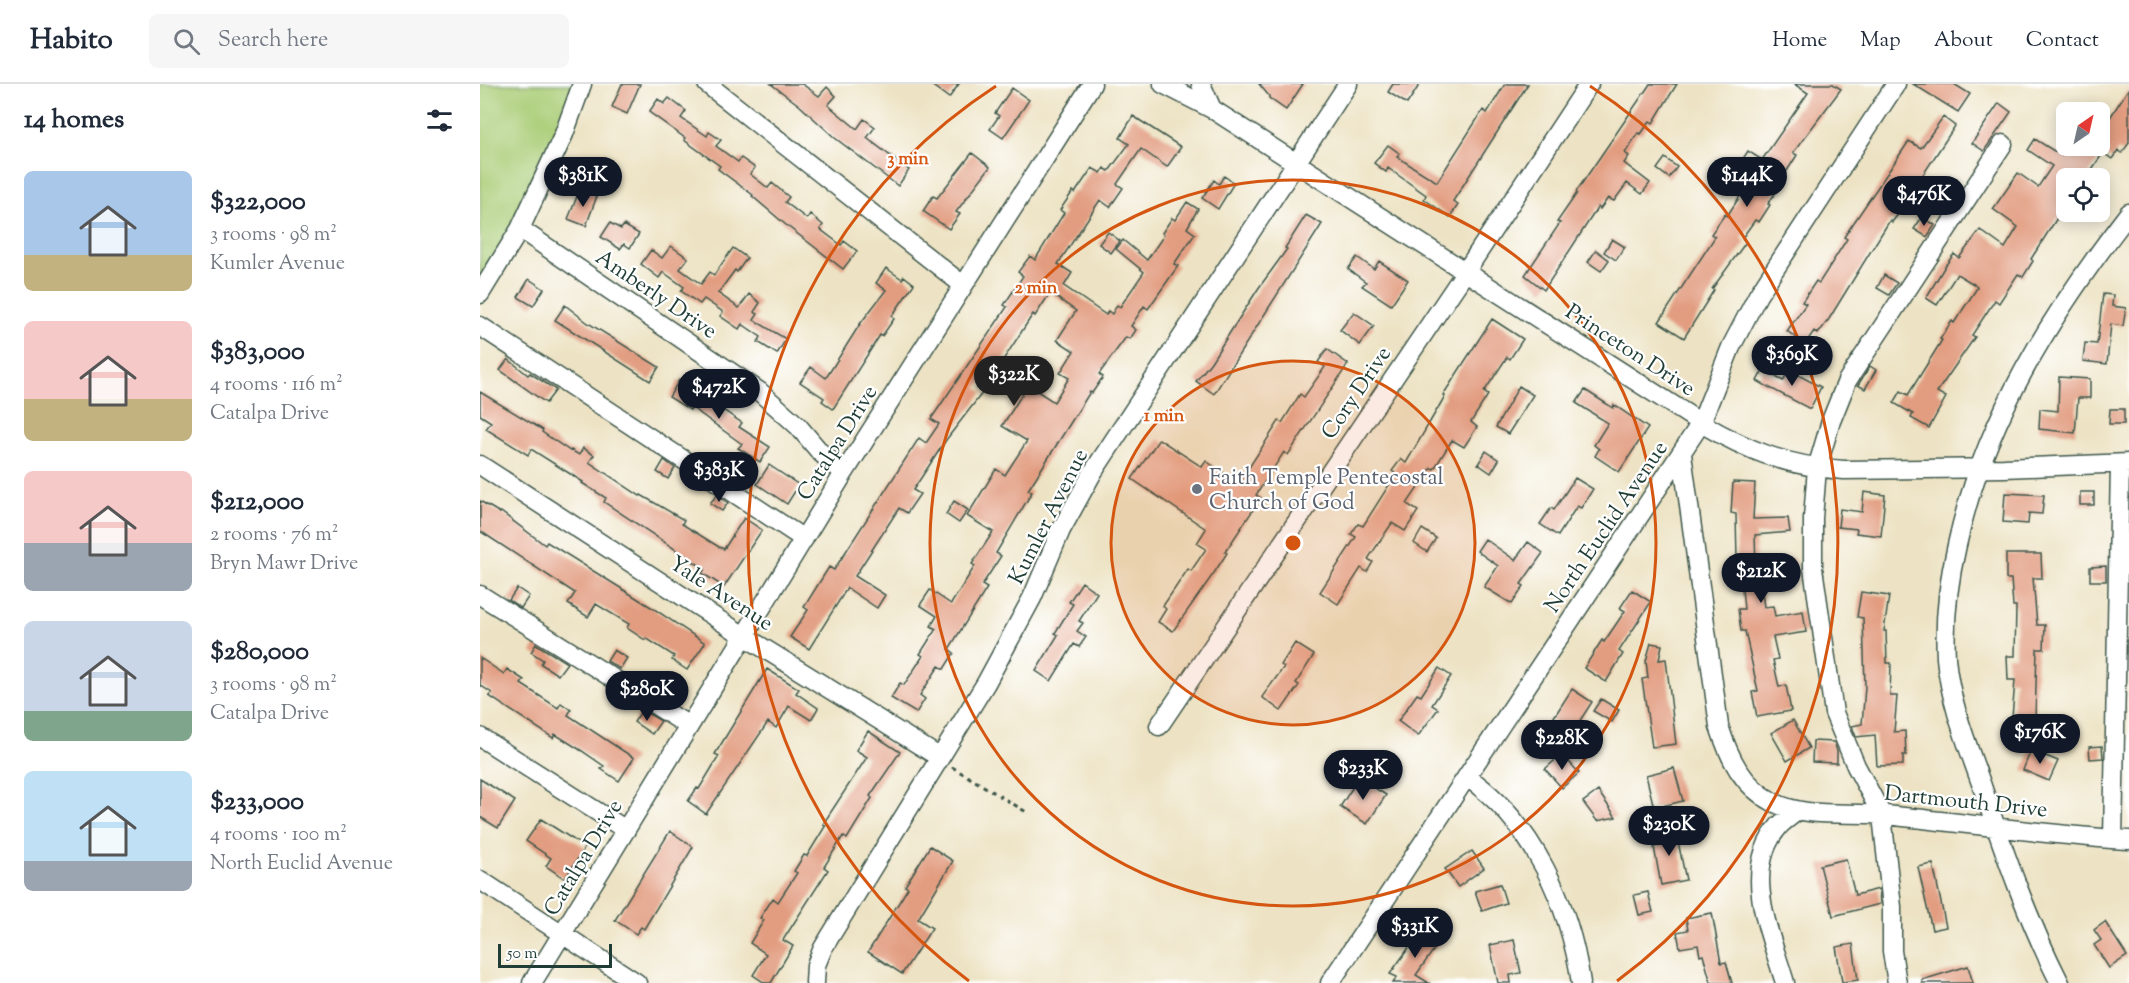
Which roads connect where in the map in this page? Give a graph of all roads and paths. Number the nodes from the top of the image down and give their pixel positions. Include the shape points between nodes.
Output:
1 (582, 84) edge
2 (707, 84) edge
3 (1092, 84) edge
4 (1163, 84) edge
5 (1201, 84) edge
6 (1348, 84) edge
7 (1588, 84) edge
8 (1896, 84) edge
9 (1212, 109) junction
10 (2003, 144) dead end
11 (1297, 163) junction
12 (2129, 213) edge
13 (520, 229) junction
14 (1466, 272) junction
15 (963, 285) junction
16 (480, 294) edge
17 (480, 326) edge
18 (1701, 423) junction
19 (1682, 454) junction
20 (2124, 464) edge
21 (480, 465) edge
22 (1818, 468) junction
23 (1977, 468) junction
24 (843, 473) junction
25 (804, 539) junction
26 (480, 595) edge
27 (744, 636) junction
28 (689, 726) junction
29 (1159, 726) dead end
30 (480, 737) edge
31 (939, 757) junction
32 (1467, 777) junction
33 (1797, 811) junction
34 (1028, 813) dead end
35 (1882, 815) junction
36 (1996, 827) junction
37 (626, 830) junction
38 (2121, 839) edge
39 (480, 880) edge
40 (564, 933) junction
41 (532, 983) edge
42 (637, 983) edge
43 (815, 983) edge
44 (1330, 983) edge
45 (1581, 983) edge
46 (1785, 983) edge
47 (1897, 983) edge
48 (2060, 983) edge

1 - 13 street via 564,134
2 - 15 street
3 - 15 street, Catalpa Drive
4 - 9 street, Princeton Drive
5 - 9 street
6 - 11 street, Kumler Avenue
7 - 14 street, Cory Drive
8 - 18 street, North Euclid Avenue via 1754,303 1721,368
9 - 11 street, Princeton Drive
10 - 22 street via 1847,381
11 - 14 street, Princeton Drive
11 - 31 street, Kumler Avenue via 1093,472 1008,643
12 - 23 street via 2047,328
13 - 16 street
13 - 24 street, Amberly Drive via 760,392
14 - 18 street, Princeton Drive
14 - 29 street, Cory Drive
15 - 24 street, Catalpa Drive
17 - 25 street
18 - 19 street, North Euclid Avenue
18 - 22 street, Princeton Drive via 1767,456
19 - 32 street, North Euclid Avenue
19 - 33 street via 1719,726 1728,754 1746,782 1772,801
20 - 23 street, Princeton Drive
20 - 38 street
21 - 27 street, Yale Avenue
22 - 23 street, Princeton Drive
22 - 35 street via 1813,568 1834,713
23 - 36 street via 1949,579 1946,659 1962,729
24 - 25 street, Catalpa Drive
25 - 27 street, Catalpa Drive
26 - 28 street
27 - 28 street, Catalpa Drive
27 - 31 street, Yale Avenue
28 - 37 street, Catalpa Drive
30 - 37 street
31 - 34 path
31 - 43 street, Kumler Avenue via 823,948 816,965
32 - 44 street, North Euclid Avenue
32 - 45 street via 1508,814 1539,859 1570,931
33 - 35 street, Dartmouth Drive
33 - 46 street via 1779,826 1760,866 1760,896
35 - 36 street, Dartmouth Drive
35 - 47 street
36 - 38 street, Dartmouth Drive
36 - 48 street via 2017,888
37 - 40 street, Catalpa Drive
39 - 40 street
40 - 41 street, Catalpa Drive
40 - 42 street

